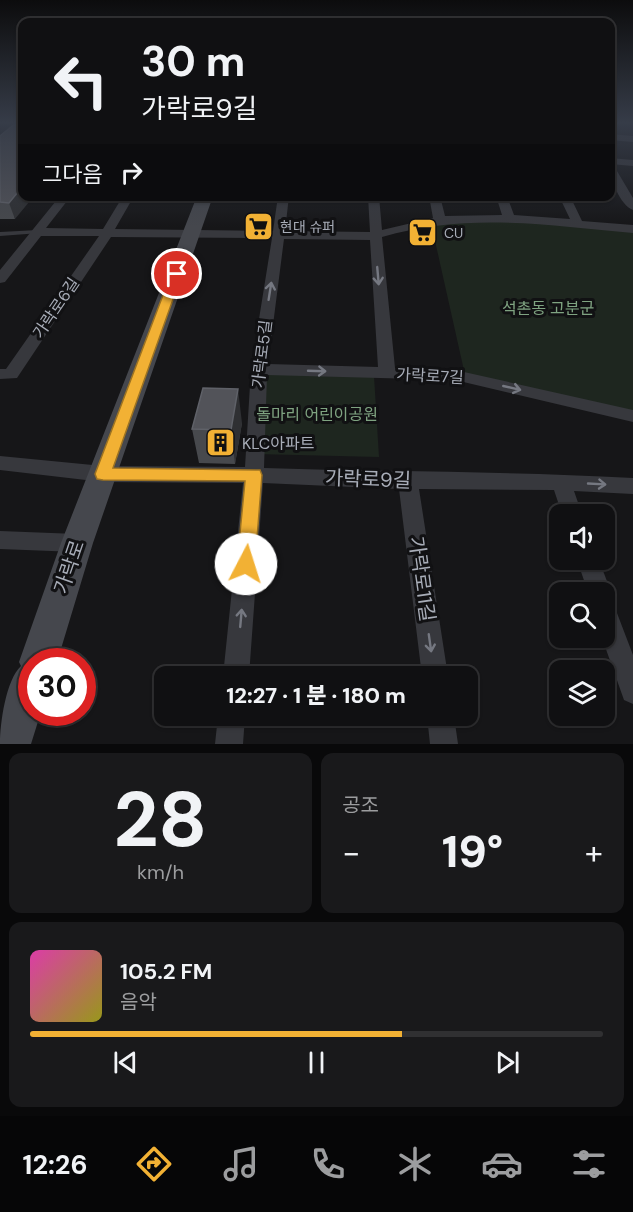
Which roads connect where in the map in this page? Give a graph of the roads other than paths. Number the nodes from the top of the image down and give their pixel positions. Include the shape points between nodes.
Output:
1 (615, 161) edge
2 (633, 163) edge
3 (615, 176) edge
4 (62, 201) edge
5 (126, 201) edge
6 (203, 201) edge
7 (283, 201) edge
8 (373, 201) edge
9 (435, 201) edge
10 (503, 201) edge
11 (566, 201) edge
12 (633, 207) edge
13 (510, 220) junction
14 (440, 221) junction
15 (578, 224) junction
16 (633, 229) edge
17 (38, 232) junction
18 (107, 233) junction
19 (0, 234) edge
20 (191, 234) junction
21 (279, 235) junction
22 (374, 236) junction
23 (0, 279) edge
24 (259, 369) junction
25 (0, 374) edge
26 (387, 374) junction
27 (633, 416) edge
28 (0, 463) edge
29 (103, 474) junction
30 (254, 475) junction
31 (408, 481) junction
32 (561, 482) junction
33 (633, 486) edge
34 (569, 504) edge
35 (0, 540) edge
36 (77, 543) junction
37 (615, 639) edge
38 (43, 648) edge
39 (237, 666) edge
40 (434, 666) edge
41 (633, 691) edge
42 (18, 721) edge
43 (231, 726) edge
44 (442, 726) edge
45 (10, 744) edge
46 (229, 744) edge
47 (444, 744) edge

1 - 2 street
3 - 12 street
4 - 17 street
5 - 18 street, 가락로6길
6 - 20 street, 가락로
7 - 21 street, 가락로5길
8 - 22 street
9 - 14 street
10 - 13 street
11 - 15 street
13 - 14 street
13 - 15 street
14 - 22 street
15 - 16 street
17 - 18 street
17 - 19 lane
17 - 23 street
18 - 20 street
18 - 25 street, 가락로6길 via 11,374
20 - 21 street
20 - 29 street, 가락로
21 - 22 street
24 -> 21 street, 가락로5길
22 -> 26 street
24 -> 26 street, 가락로7길
24 - 30 street, 가락로5길
26 -> 27 street, 가락로7길 via 455,375
28 - 29 street
29 - 30 street, 가락로9길
29 - 36 street, 가락로
30 - 31 street, 가락로9길
39 -> 30 street
31 - 32 street, 가락로9길
31 -> 40 street, 가락로11길
32 -> 33 street, 가락로9길
32 - 34 street
35 - 36 street
36 - 38 street, 가락로
37 - 41 street
42 - 45 street
43 - 46 street
44 - 47 street

